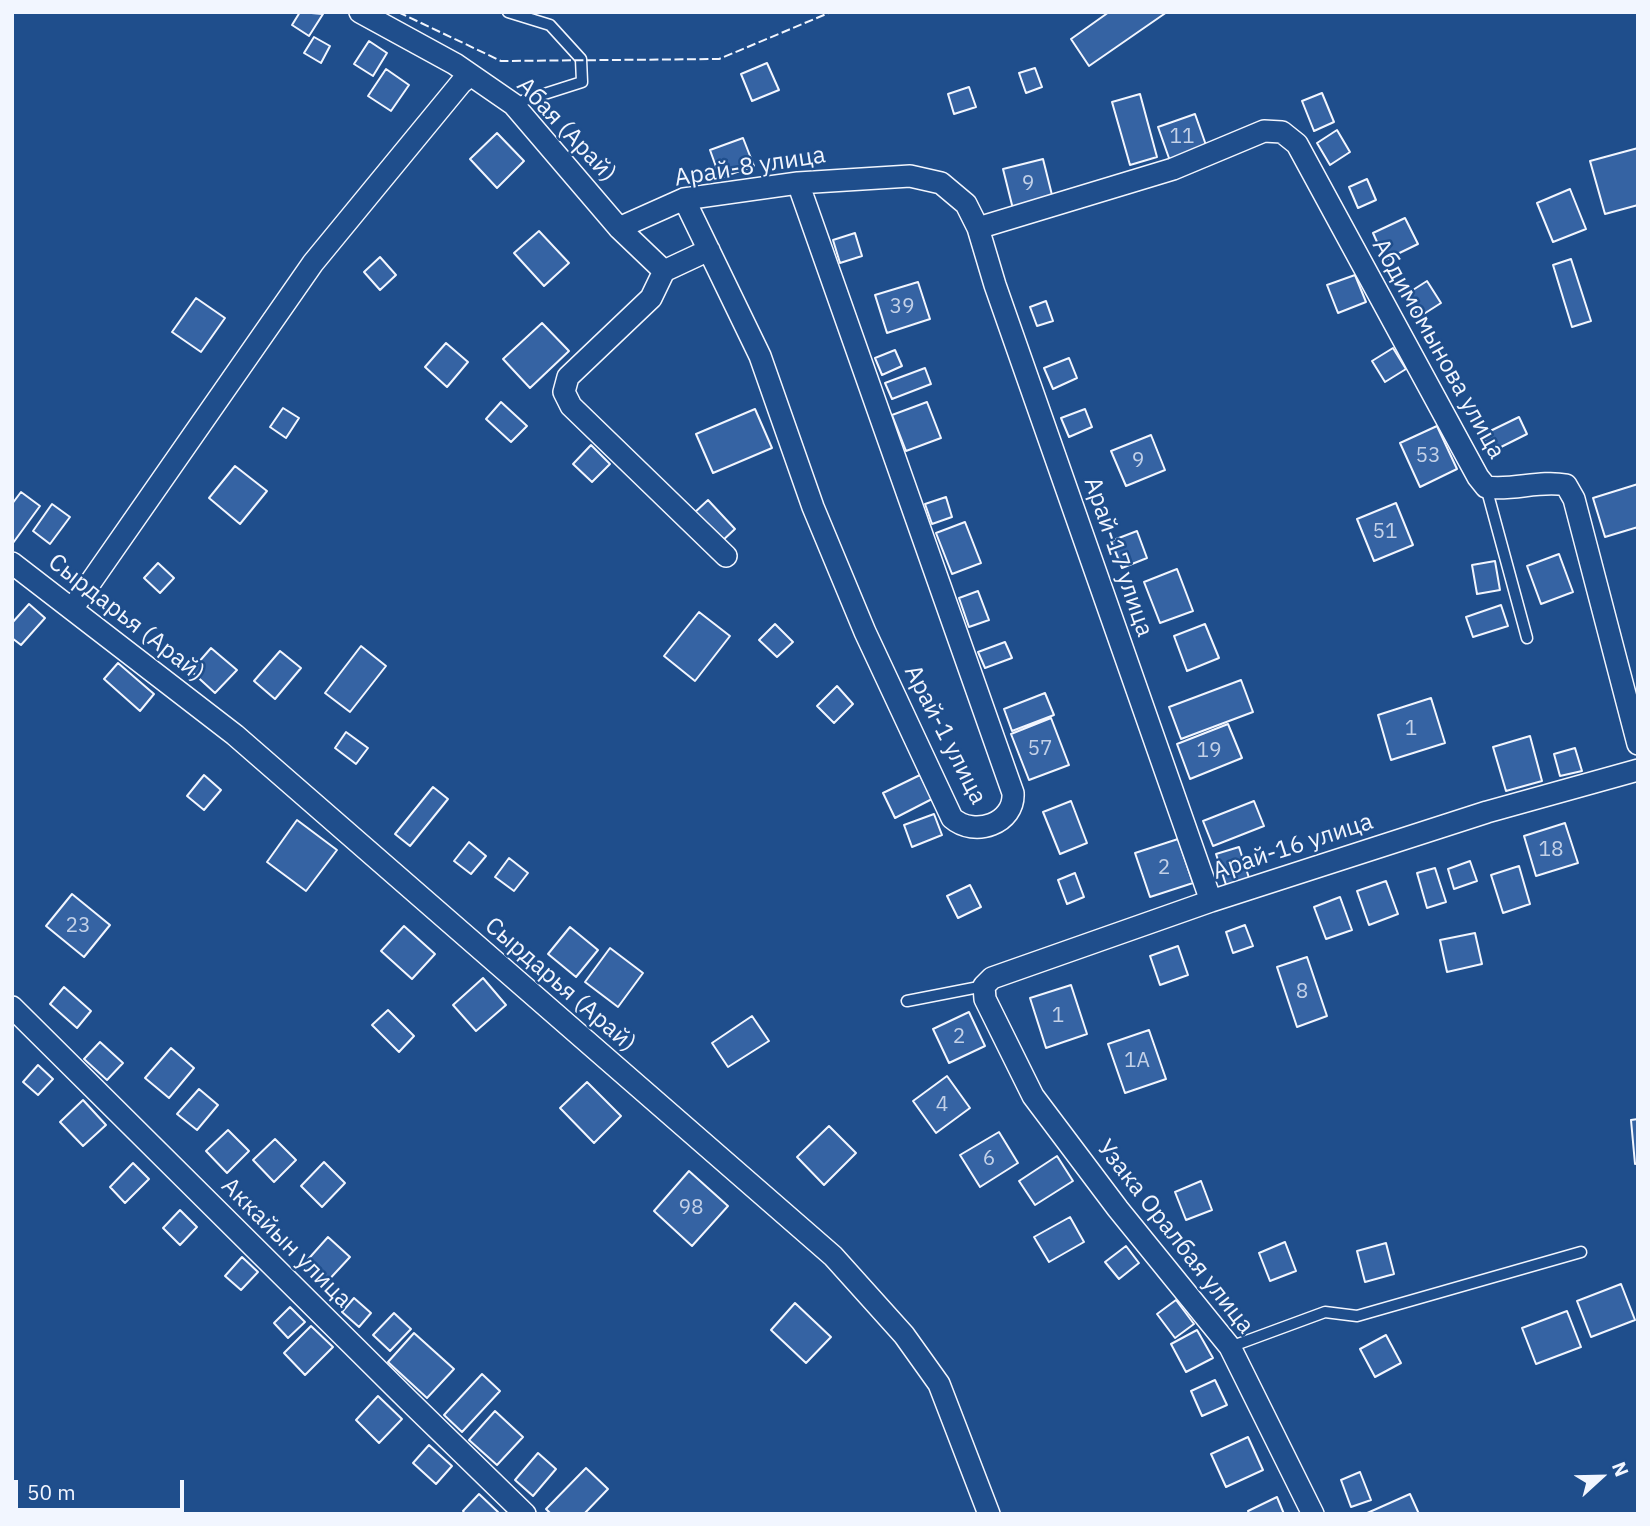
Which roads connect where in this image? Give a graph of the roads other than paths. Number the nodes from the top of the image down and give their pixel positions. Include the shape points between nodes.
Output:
1 (360, 12) edge
2 (508, 12) edge
3 (547, 12) edge
4 (550, 25) junction
5 (471, 75) junction
6 (513, 104) junction
7 (798, 183) junction
8 (684, 199) junction
9 (619, 228) junction
10 (978, 228) junction
11 (709, 250) junction
12 (664, 271) junction
13 (1486, 487) junction
14 (726, 556) dead end
15 (12, 563) edge
16 (72, 609) junction
17 (1527, 638) dead end
18 (1638, 744) edge
19 (1638, 770) edge
20 (1211, 901) junction
21 (984, 993) junction
22 (907, 1001) dead end
23 (12, 1007) edge
24 (1581, 1252) dead end
25 (1230, 1347) junction
26 (525, 1514) edge
27 (989, 1514) edge
28 (1313, 1514) edge

1 - 5 street, Абая (Арай)
2 - 4 lane
3 - 4 lane
4 - 6 lane via 581,59 582,82
5 - 6 street, Абая (Арай)
5 - 16 street via 313,263
6 - 9 street, Абая (Арай)
7 - 8 street, Арай-8 улица
7 - 10 street, Арай-8 улица via 910,176 941,183 966,204
7 - 11 street, Арай-1 улица via 1013,793 1014,803 1008,812 985,827 961,826 946,806 865,632 813,507 760,356
8 - 9 street, Арай-8 улица
8 - 11 street, Арай-1 улица
9 - 12 street
10 - 13 street, Абдимомынова улица via 1173,169 1264,131 1282,132 1297,144
10 - 20 street, Арай-17 улица
11 - 12 street
12 - 14 street via 650,298 568,377 564,392 571,406
13 - 17 lane
13 - 18 street, Абдимомынова улица via 1566,485 1574,499
15 - 16 street, Сырдарья (Арай)
16 - 27 street, Сырдарья (Арай) via 235,735 833,1256 904,1335 939,1384
19 - 20 street, Арай-16 улица via 1487,812
20 - 21 street, Арай-16 улица via 992,978
21 - 22 lane
21 - 25 street, Узака Оралбая улица via 1033,1096
23 - 26 street, Аккайын улица
24 - 25 lane via 1357,1316 1325,1311
25 - 28 street, Узака Оралбая улица

